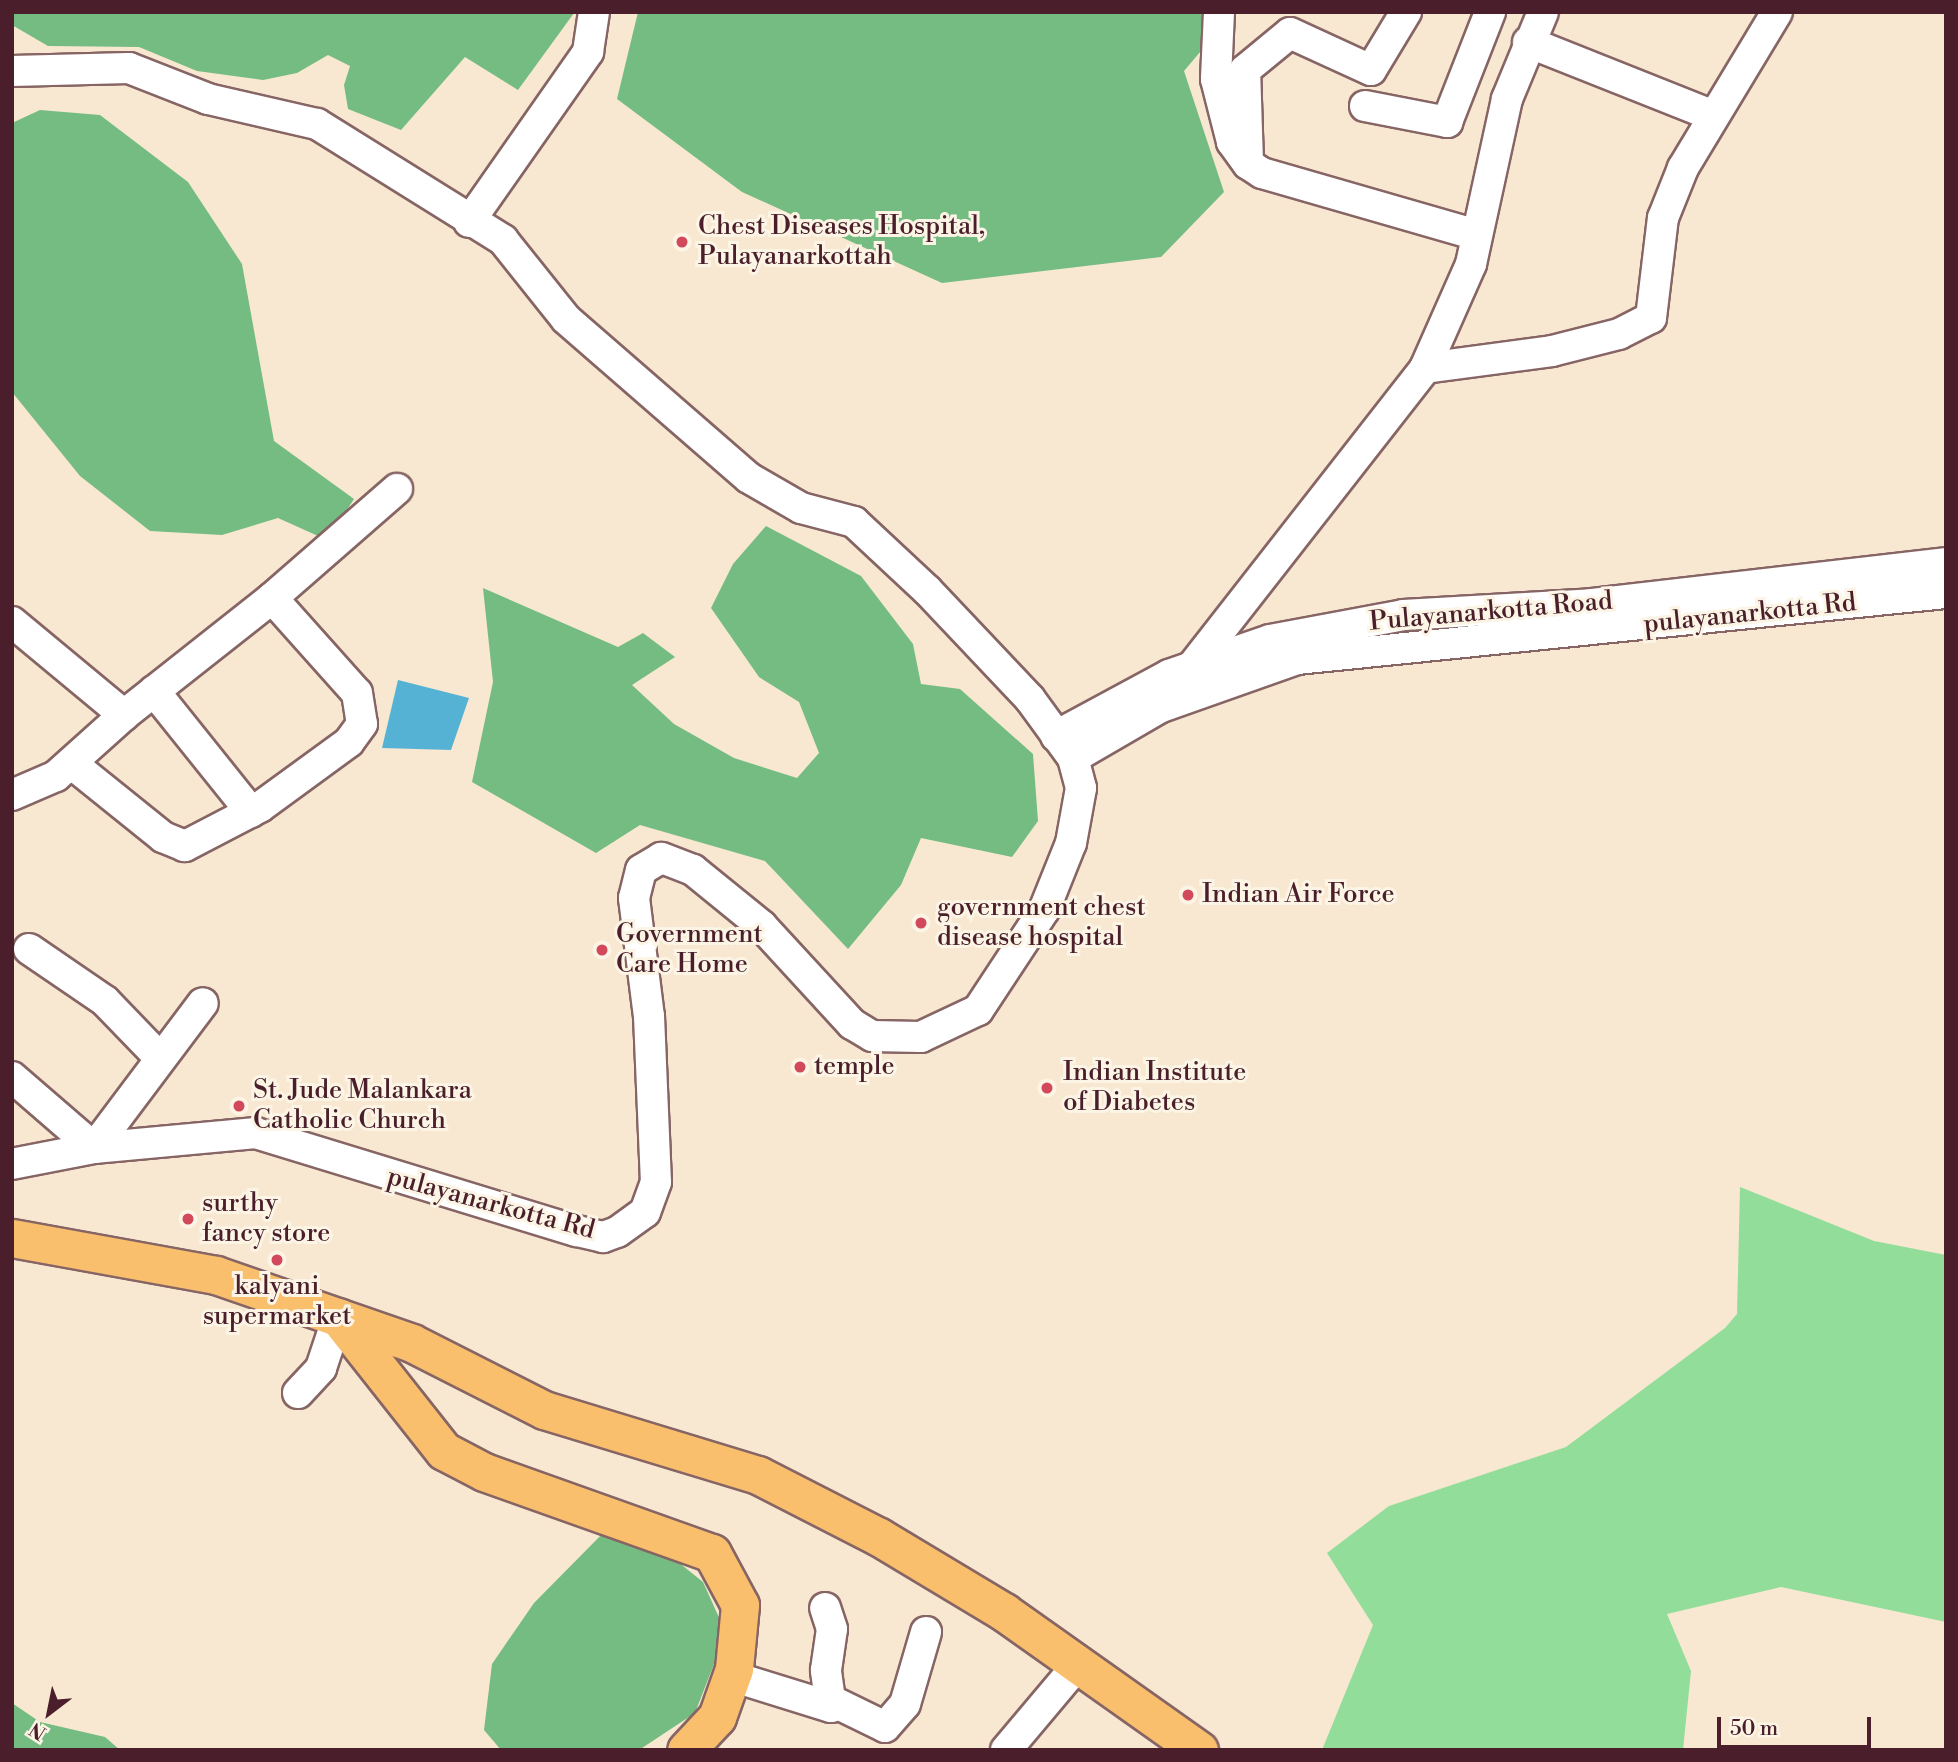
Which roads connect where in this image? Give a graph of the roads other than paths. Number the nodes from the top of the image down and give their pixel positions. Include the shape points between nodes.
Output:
1 (594, 12) edge
2 (1219, 12) edge
3 (1406, 12) edge
4 (1490, 12) edge
5 (1543, 12) edge
6 (1777, 12) edge
7 (1528, 42) junction
8 (12, 71) edge
9 (1365, 106) dead end
10 (1711, 115) junction
11 (1248, 164) junction
12 (469, 222) junction
13 (1474, 234) junction
14 (1425, 368) junction
15 (397, 489) dead end
16 (1946, 563) edge
17 (1946, 593) edge
18 (272, 598) junction
19 (12, 622) edge
20 (1192, 667) junction
21 (154, 691) junction
22 (1161, 707) junction
23 (124, 715) junction
24 (1065, 747) junction
25 (71, 763) junction
26 (12, 795) edge
27 (251, 812) junction
28 (29, 950) dead end
29 (203, 1003) dead end
30 (160, 1058) junction
31 (12, 1077) edge
32 (94, 1148) junction
33 (12, 1164) edge
34 (12, 1238) edge
35 (338, 1317) junction
36 (298, 1393) dead end
37 (825, 1608) dead end
38 (926, 1632) dead end
39 (1076, 1667) junction
40 (731, 1676) junction
41 (830, 1700) junction
42 (686, 1750) edge
43 (1006, 1750) edge
44 (1199, 1750) edge

1 - 12 street via 587,51
2 - 11 street via 1216,79 1232,142
3 - 11 street via 1371,70 1290,33 1245,70
4 - 9 street via 1447,122
5 - 7 street
6 - 10 street
7 - 10 street
7 - 13 street via 1507,99
8 - 12 street via 129,68 208,99 317,124
10 - 14 street via 1663,218 1651,318 1644,326 1552,351
11 - 13 street
12 - 24 street via 503,240 566,319 749,478 801,508 854,522 999,665
13 - 14 street via 1471,264
14 - 20 street
15 - 18 street
16 - 20 street, Pulayanarkotta Road via 1592,604 1403,615 1270,640
17 - 22 street, pulayanarkotta Rd via 1297,659
18 - 21 street
18 - 27 street via 357,693 362,724 349,742
19 - 23 street
20 - 22 street
20 - 24 street, Pulayanarkotta Road
21 - 23 street
21 - 27 street
22 - 24 street, pulayanarkotta Rd
23 - 25 street
24 - 32 street, pulayanarkotta Rd via 1081,788 1078,814 1044,910 978,1010 943,1032 872,1035 852,1024 762,926 694,870 661,858 641,870 634,898 649,1016 656,1182 645,1212 617,1233 603,1237 576,1231 256,1133
25 - 26 street
25 - 27 street via 163,837 185,846
28 - 30 street via 105,1001
29 - 30 street
30 - 32 street
31 - 32 street
32 - 33 street, pulayanarkotta Rd
34 - 35 main road via 216,1275
35 - 36 street via 321,1368
35 - 39 main road via 412,1343 544,1410 758,1475 799,1494 1004,1612
35 - 40 main road via 444,1451 497,1477 712,1553 740,1605
37 - 41 street via 832,1629
38 - 41 street via 905,1704 886,1727
39 - 43 street
39 - 44 main road
40 - 41 street via 831,1707
40 - 42 main road via 717,1717

